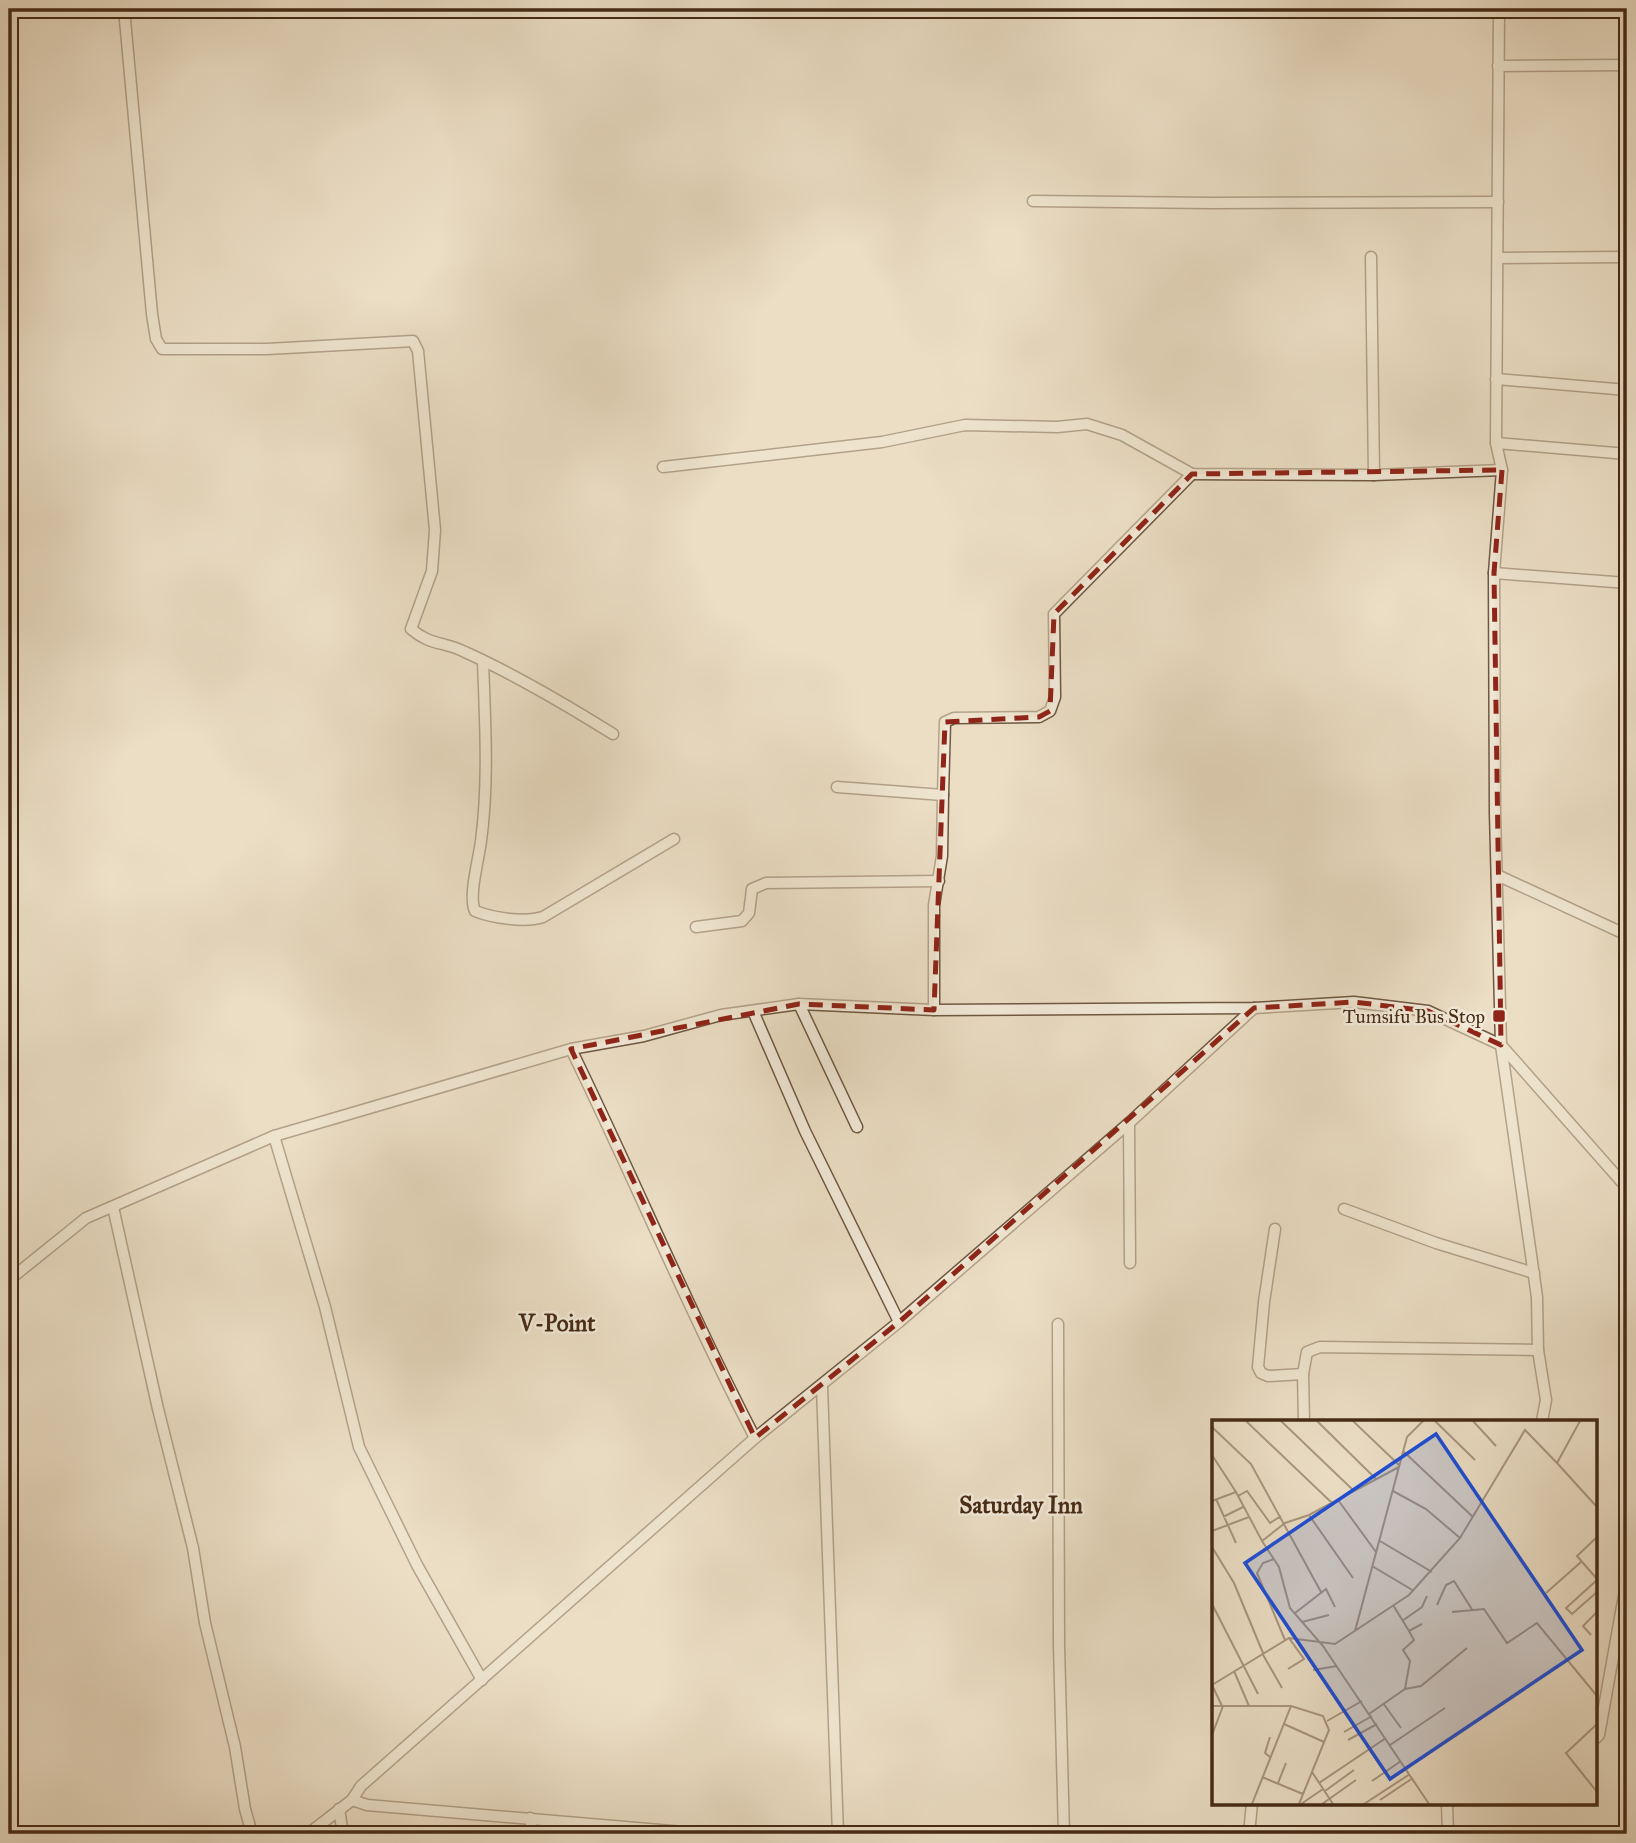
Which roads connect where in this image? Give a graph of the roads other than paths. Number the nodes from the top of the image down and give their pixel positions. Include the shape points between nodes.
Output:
1 (124, 9) edge
2 (1499, 9) edge
3 (1627, 65) edge
4 (1499, 66) junction
5 (1033, 201) dead end
6 (1498, 202) junction
7 (1371, 257) dead end
8 (1627, 257) edge
9 (1498, 258) junction
10 (1496, 379) junction
11 (1627, 390) edge
12 (1496, 443) junction
13 (1627, 454) edge
14 (663, 467) dead end
15 (1502, 470) junction
16 (1192, 474) junction
17 (1374, 475) junction
18 (1494, 573) junction
19 (1627, 583) edge
20 (483, 661) junction
21 (613, 734) dead end
22 (837, 788) dead end
23 (943, 795) junction
24 (674, 839) dead end
25 (1497, 875) junction
26 (939, 881) junction
27 (696, 927) dead end
28 (1627, 935) edge
29 (799, 1004) junction
30 (1255, 1008) junction
31 (934, 1010) junction
32 (753, 1011) junction
33 (1501, 1045) junction
34 (571, 1049) junction
35 (1129, 1123) junction
36 (857, 1128) dead end
37 (274, 1136) junction
38 (1627, 1188) edge
39 (113, 1207) junction
40 (1344, 1209) dead end
41 (1275, 1229) dead end
42 (1130, 1263) dead end
43 (1534, 1273) junction
44 (9, 1280) edge
45 (899, 1322) junction
46 (1058, 1324) dead end
47 (1538, 1350) junction
48 (1303, 1374) junction
49 (822, 1387) junction
50 (1304, 1420) edge
51 (1542, 1420) edge
52 (755, 1438) junction
53 (1627, 1579) edge
54 (482, 1681) junction
55 (1598, 1736) edge
56 (352, 1800) junction
57 (1252, 1804) edge
58 (1447, 1804) edge
59 (338, 1809) junction
60 (530, 1818) junction
61 (252, 1834) edge
62 (308, 1834) edge
63 (344, 1834) edge
64 (533, 1834) edge
65 (707, 1834) edge
66 (838, 1834) edge
67 (1064, 1834) edge
68 (1249, 1834) edge
69 (1448, 1834) edge

1 - 20 street via 156,339 162,349 177,350 413,341 418,351 435,530 432,571 411,629 424,640
2 - 4 street
3 - 4 street
4 - 6 street
5 - 6 street
6 - 9 street
7 - 17 street
8 - 9 street
9 - 10 street
10 - 11 street
10 - 12 street
12 - 13 street
12 - 15 street
14 - 16 street via 882,442 965,425 1087,424 1122,435
15 - 17 street
15 - 18 street
16 - 17 street
16 - 23 street via 1054,614 1055,697 1050,711 1039,717 954,718 945,722
18 - 19 street
18 - 25 street
20 - 21 street
20 - 24 street via 486,750 475,911 535,920
22 - 23 street
23 - 26 street
25 - 28 street
25 - 33 street
26 - 27 street via 766,883 752,889 749,913 742,921
26 - 31 street via 934,905
29 - 31 street
29 - 32 street
29 - 36 street
30 - 31 street
30 - 33 street via 1354,1002 1427,1011
30 - 35 street
32 - 34 street
32 - 45 street via 805,1131
33 - 38 street
33 - 43 street
34 - 37 street
34 - 52 street
35 - 42 street
35 - 45 street
37 - 39 street
37 - 54 street via 325,1307 359,1447 417,1565
39 - 44 street via 86,1218
39 - 61 street via 193,1548
40 - 43 street via 1436,1244
41 - 48 street via 1258,1367 1268,1376
43 - 47 street
45 - 49 street
46 - 67 street
47 - 48 street via 1320,1347 1307,1352
47 - 51 street via 1546,1400
48 - 50 street
49 - 52 street
49 - 66 street
52 - 54 street
53 - 55 street
54 - 56 street via 360,1786
56 - 59 street
56 - 60 street
57 - 68 street
58 - 69 street
59 - 62 street
59 - 63 street
60 - 64 street
60 - 65 street

